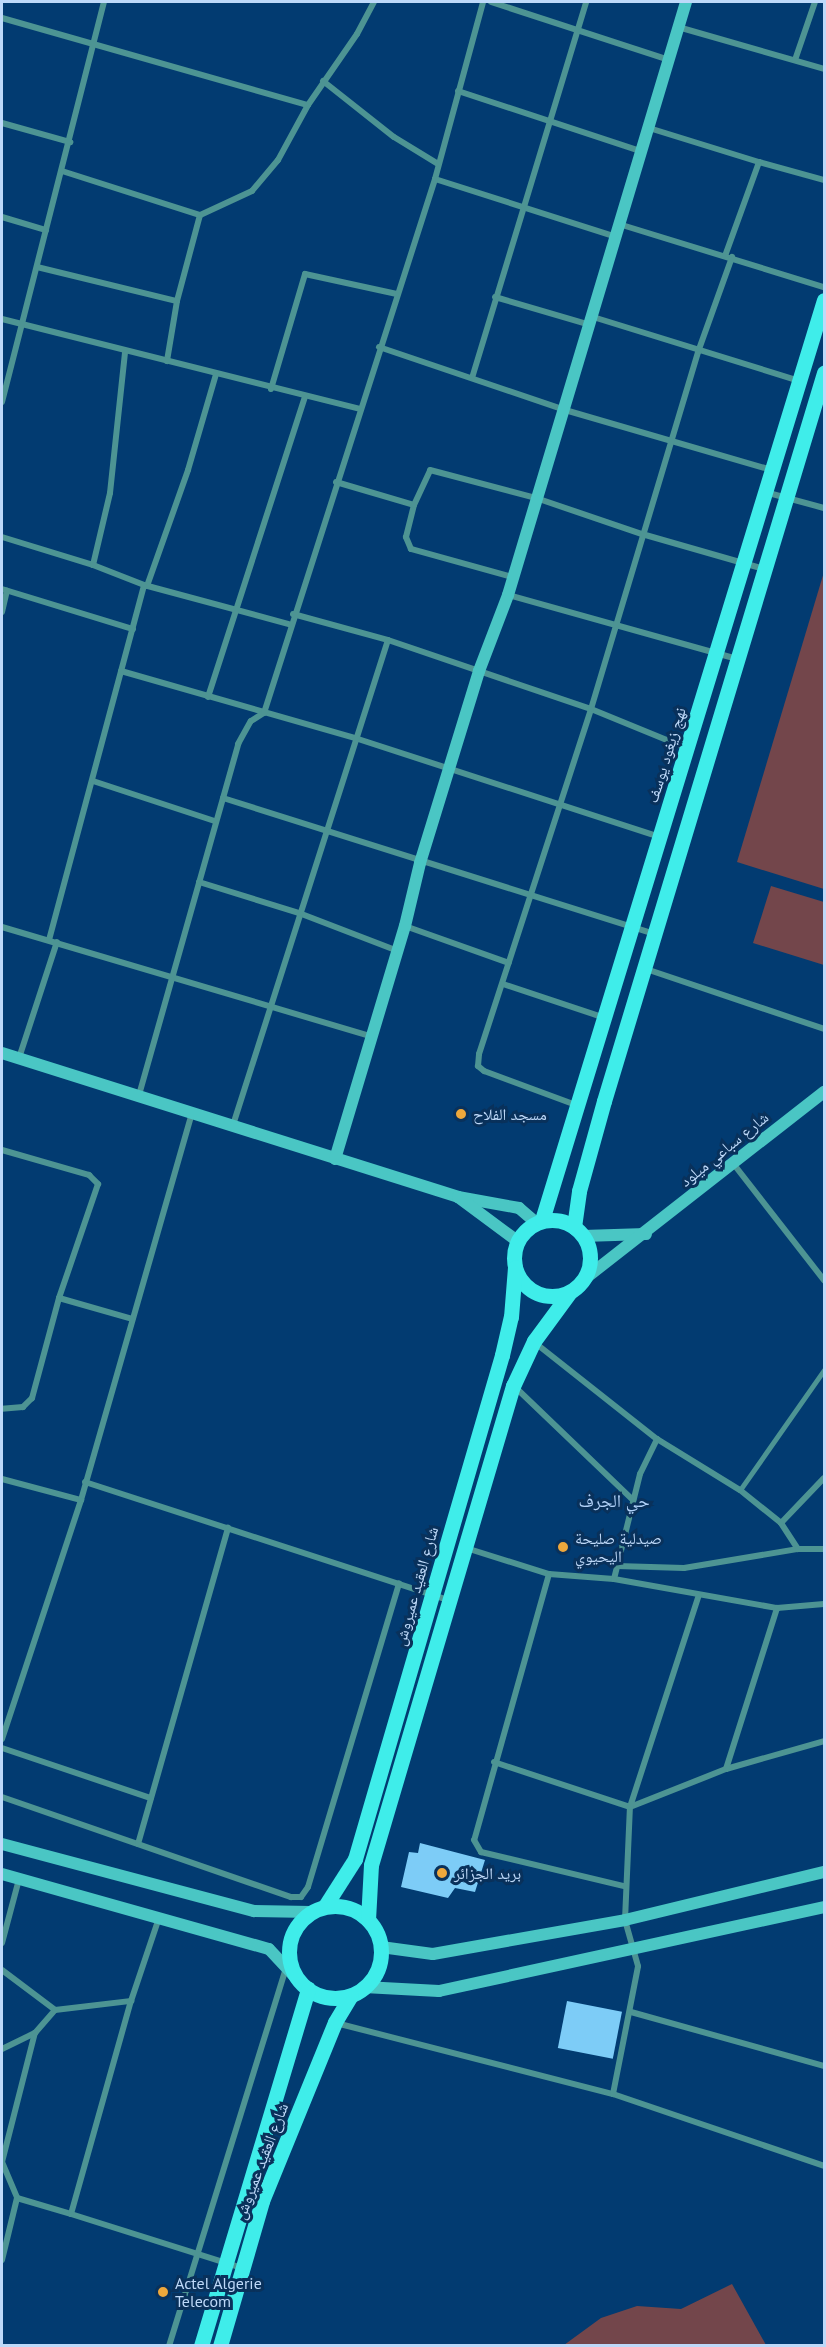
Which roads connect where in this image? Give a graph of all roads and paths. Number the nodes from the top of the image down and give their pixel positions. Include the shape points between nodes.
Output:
1 (104, 2) edge
2 (374, 2) edge
3 (483, 2) edge
4 (491, 2) edge
5 (586, 2) edge
6 (686, 2) edge
7 (815, 2) edge
8 (2, 18) edge
9 (677, 26) junction
10 (577, 30) junction
11 (95, 42) junction
12 (670, 60) junction
13 (795, 60) junction
14 (825, 69) edge
15 (323, 81) junction
16 (458, 91) junction
17 (308, 105) junction
18 (548, 121) junction
19 (2, 123) edge
20 (649, 128) junction
21 (70, 142) junction
22 (641, 151) junction
23 (759, 162) junction
24 (438, 164) junction
25 (62, 171) junction
26 (435, 179) junction
27 (825, 180) edge
28 (522, 207) junction
29 (200, 215) junction
30 (2, 217) edge
31 (46, 230) junction
32 (620, 231) junction
33 (729, 256) junction
34 (37, 267) junction
35 (825, 287) edge
36 (397, 294) junction
37 (495, 297) junction
38 (825, 300) edge
39 (177, 301) junction
40 (2, 319) edge
41 (592, 321) junction
42 (24, 325) junction
43 (379, 347) junction
44 (125, 352) junction
45 (698, 352) junction
46 (167, 361) junction
47 (825, 373) edge
48 (216, 374) junction
49 (472, 378) junction
50 (798, 380) junction
51 (271, 388) junction
52 (305, 396) junction
53 (2, 402) edge
54 (361, 409) junction
55 (565, 410) junction
56 (673, 440) junction
57 (772, 470) junction
58 (336, 482) junction
59 (765, 492) junction
60 (788, 496) junction
61 (536, 498) junction
62 (414, 505) junction
63 (825, 508) edge
64 (642, 534) junction
65 (2, 537) edge
66 (743, 564) junction
67 (93, 565) junction
68 (768, 569) junction
69 (512, 577) junction
70 (145, 586) junction
71 (4, 590) edge
72 (508, 595) junction
73 (235, 610) junction
74 (2, 612) edge
75 (293, 614) junction
76 (289, 624) junction
77 (615, 626) junction
78 (133, 629) junction
79 (388, 640) junction
80 (715, 653) junction
81 (740, 660) junction
82 (121, 671) junction
83 (478, 671) junction
84 (208, 697) junction
85 (591, 710) junction
86 (264, 713) junction
87 (355, 738) junction
88 (686, 748) junction
89 (449, 768) junction
90 (93, 780) junction
91 (224, 798) junction
92 (560, 806) junction
93 (215, 821) junction
94 (327, 831) junction
95 (660, 837) junction
96 (420, 862) junction
97 (199, 882) junction
98 (529, 895) junction
99 (299, 914) junction
100 (405, 926) junction
101 (2, 927) edge
102 (633, 928) junction
103 (655, 934) junction
104 (49, 940) junction
105 (57, 942) junction
106 (398, 951) junction
107 (509, 963) junction
108 (645, 968) junction
109 (172, 976) junction
110 (503, 984) junction
111 (272, 1004) junction
112 (603, 1017) junction
113 (825, 1029) edge
114 (371, 1036) junction
115 (2, 1053) edge
116 (18, 1058) junction
117 (825, 1092) edge
118 (139, 1095) junction
119 (576, 1105) junction
120 (192, 1113) junction
121 (232, 1125) junction
122 (2, 1150) edge
123 (335, 1159) junction
124 (732, 1162) junction
125 (458, 1197) junction
126 (539, 1221) junction
127 (579, 1232) junction
128 (646, 1234) junction
129 (516, 1240) junction
130 (514, 1267) junction
131 (587, 1277) junction
132 (825, 1280) edge
133 (570, 1292) junction
134 (59, 1298) junction
135 (132, 1319) junction
136 (534, 1341) junction
137 (825, 1370) edge
138 (513, 1386) junction
139 (2, 1409) edge
140 (657, 1439) junction
141 (825, 1478) edge
142 (2, 1479) edge
143 (85, 1482) junction
144 (740, 1490) junction
145 (81, 1500) junction
146 (633, 1500) junction
147 (781, 1523) junction
148 (228, 1528) junction
149 (465, 1548) junction
150 (798, 1549) junction
151 (825, 1549) edge
152 (617, 1566) junction
153 (549, 1574) junction
154 (614, 1579) junction
155 (399, 1583) junction
156 (433, 1594) junction
157 (699, 1595) junction
158 (449, 1600) junction
159 (825, 1604) edge
160 (777, 1608) junction
161 (2, 1739) edge
162 (825, 1741) edge
163 (2, 1748) edge
164 (494, 1762) junction
165 (726, 1769) junction
166 (2, 1797) edge
167 (151, 1798) junction
168 (630, 1807) junction
169 (2, 1844) edge
170 (138, 1844) junction
171 (825, 1872) edge
172 (2, 1874) edge
173 (19, 1879) junction
174 (624, 1886) junction
175 (825, 1906) edge
176 (318, 1909) junction
177 (368, 1920) junction
178 (625, 1920) junction
179 (159, 1921) junction
180 (2, 1943) edge
181 (381, 1947) junction
182 (636, 1949) junction
183 (286, 1967) junction
184 (2, 1970) edge
185 (303, 1984) junction
186 (358, 1991) junction
187 (131, 2001) junction
188 (55, 2010) junction
189 (631, 2012) junction
190 (335, 2022) junction
191 (35, 2033) junction
192 (2, 2049) edge
193 (825, 2066) edge
194 (613, 2094) junction
195 (2, 2162) edge
196 (825, 2166) edge
197 (17, 2198) junction
198 (71, 2214) junction
199 (3, 2250) edge
200 (195, 2254) junction
201 (2, 2260) edge
202 (227, 2262) junction
203 (242, 2268) junction
204 (169, 2346) edge
205 (201, 2346) edge
206 (220, 2346) edge

1 - 11 street
2 - 15 street via 357,34
3 - 16 street
4 - 10 street
5 - 10 street
6 - 9 street
7 - 13 street
8 - 11 street
9 - 12 street
9 - 13 street
10 - 12 street
10 - 18 street
11 - 17 street
11 - 21 street
12 - 20 street
13 - 14 street
15 - 17 street
15 - 24 street via 394,137
16 - 18 street
16 - 24 street
17 - 29 street via 278,160 252,191
18 - 22 street
18 - 28 street
19 - 21 street
20 - 22 street
20 - 23 street
21 - 25 street
22 - 32 street
23 - 27 street
23 - 33 street
24 - 26 street
25 - 29 street
25 - 31 street
26 - 28 street
26 - 36 street
28 - 32 street
28 - 37 street
29 - 39 street
30 - 31 street
31 - 34 street
32 - 33 street
32 - 41 street
33 - 35 street
33 - 45 street
34 - 39 street
34 - 42 street
36 - 43 street
36 - 51 street via 305,274
37 - 41 street
37 - 49 street
38 - 50 main road, نهج زيغود يوسف
39 - 46 street
40 - 42 street
41 - 45 street
41 - 55 street
42 - 44 street
42 - 53 street
43 - 49 street
43 - 54 street
44 - 46 street
44 - 67 street via 110,494
45 - 50 street
45 - 56 street
46 - 48 street
47 - 60 main road
48 - 51 street
48 - 70 street via 188,470
49 - 55 street
50 - 57 main road, نهج زيغود يوسف
51 - 52 street
52 - 54 street
52 - 73 street
54 - 58 street
55 - 56 street
55 - 61 street
56 - 57 street
56 - 64 street
57 - 59 main road, نهج زيغود يوسف
58 - 62 street
58 - 75 street
59 - 60 street
59 - 66 main road, نهج زيغود يوسف
60 - 63 street
60 - 68 main road
61 - 62 street via 435,469 426,475
61 - 64 street
61 - 69 street
62 - 69 street via 406,537 411,549
64 - 66 street
64 - 77 street
65 - 67 street
66 - 68 street
66 - 80 main road, نهج زيغود يوسف
67 - 70 street
68 - 81 main road
69 - 72 street
70 - 73 street
70 - 78 street
71 - 74 street
71 - 78 street
72 - 77 street
72 - 83 street
73 - 76 street
73 - 84 street
75 - 76 street
75 - 79 street
76 - 86 street
77 - 80 street
77 - 85 street
78 - 82 street
79 - 83 street
79 - 87 street
80 - 81 street
80 - 88 main road, نهج زيغود يوسف
81 - 103 main road
82 - 84 street
82 - 90 street
83 - 85 street
83 - 89 street
84 - 86 street
85 - 88 street
85 - 92 street
86 - 87 street
86 - 91 street via 251,721 238,744
87 - 89 street
87 - 94 street
88 - 95 main road, نهج زيغود يوسف
89 - 92 street
89 - 96 street
90 - 93 street
90 - 104 street
91 - 93 street
91 - 94 street
92 - 95 street
92 - 98 street
93 - 97 street
94 - 96 street
94 - 99 street
95 - 102 main road, نهج زيغود يوسف
96 - 98 street
96 - 100 street
97 - 99 street
97 - 109 street
98 - 102 street
98 - 107 street
99 - 106 street
99 - 111 street
100 - 106 street
100 - 107 street
101 - 104 street
102 - 103 street
102 - 112 main road, نهج زيغود يوسف
103 - 108 main road
104 - 105 street
105 - 109 street
105 - 116 street
106 - 114 street
107 - 110 street
108 - 113 street
108 - 127 main road via 579,1191
109 - 111 street
109 - 118 street
110 - 112 street
110 - 119 street via 478,1066
111 - 114 street
111 - 121 street
112 - 119 main road, نهج زيغود يوسف
114 - 123 street
115 - 116 street
116 - 118 street
117 - 124 street, شارع سباعي ميلود
118 - 120 street
119 - 126 main road, نهج زيغود يوسف
120 - 121 street
120 - 135 street
121 - 123 street
122 - 134 street via 89,1175 98,1184
123 - 125 street
124 - 128 street, شارع سباعي ميلود
124 - 132 street
125 - 126 street via 519,1209
125 - 129 street
126 - 127 main road via 558,1220
126 - 129 main road
127 - 128 street
127 - 131 main road via 590,1256
128 - 131 street, شارع سباعي ميلود
129 - 130 main road
130 - 133 main road via 526,1287 536,1293 559,1296
130 - 156 main road, شارع العقيد عميروش via 511,1317 502,1355
131 - 133 main road
133 - 136 main road
134 - 135 street
134 - 139 street via 32,1398 23,1407
135 - 143 street
136 - 138 main road
136 - 140 street
137 - 144 lane
138 - 146 street
138 - 149 main road
140 - 144 street
140 - 146 street
141 - 147 street
142 - 145 street
143 - 145 street
143 - 148 street
144 - 147 street
145 - 161 street
146 - 152 street
147 - 150 street
148 - 155 street
148 - 167 street
149 - 153 street
149 - 158 main road
150 - 151 street
150 - 152 street via 684,1568
152 - 154 street
153 - 154 street
153 - 164 street
154 - 157 street
155 - 156 street
155 - 170 street via 305,1894 291,1897
156 - 158 street
156 - 176 main road, شارع العقيد عميروش via 355,1859
157 - 160 street
157 - 168 street
158 - 177 main road via 371,1865
159 - 160 street
160 - 165 street
162 - 165 street
163 - 167 street
164 - 168 street
164 - 174 street via 475,1833 481,1852
165 - 168 street
166 - 170 street
167 - 170 street
168 - 174 street
169 - 176 street via 254,1911
171 - 178 street
172 - 173 street
173 - 179 street
173 - 180 street
174 - 178 street
175 - 182 street
176 - 177 main road via 348,1908
176 - 185 main road via 299,1922 290,1943 290,1966
177 - 181 main road
178 - 181 street via 433,1954
178 - 182 street
179 - 183 street via 269,1949
179 - 187 street
181 - 186 main road via 380,1962
182 - 186 street via 440,1991
182 - 189 street via 638,1966
183 - 185 street
183 - 200 street
184 - 188 street
185 - 186 main road via 322,1996
185 - 202 main road, شارع العقيد عميروش
186 - 190 main road, شارع العقيد عميروش
187 - 188 street
187 - 198 street
188 - 191 street
189 - 193 street
189 - 194 street
190 - 194 street
190 - 203 main road, شارع العقيد عميروش via 262,2201
191 - 192 street
191 - 195 street
194 - 196 street
195 - 197 street
197 - 198 street
197 - 199 street
198 - 200 street
199 - 201 street
200 - 202 street
200 - 204 street
202 - 203 street
202 - 205 main road, شارع العقيد عميروش
203 - 206 main road, شارع العقيد عميروش

